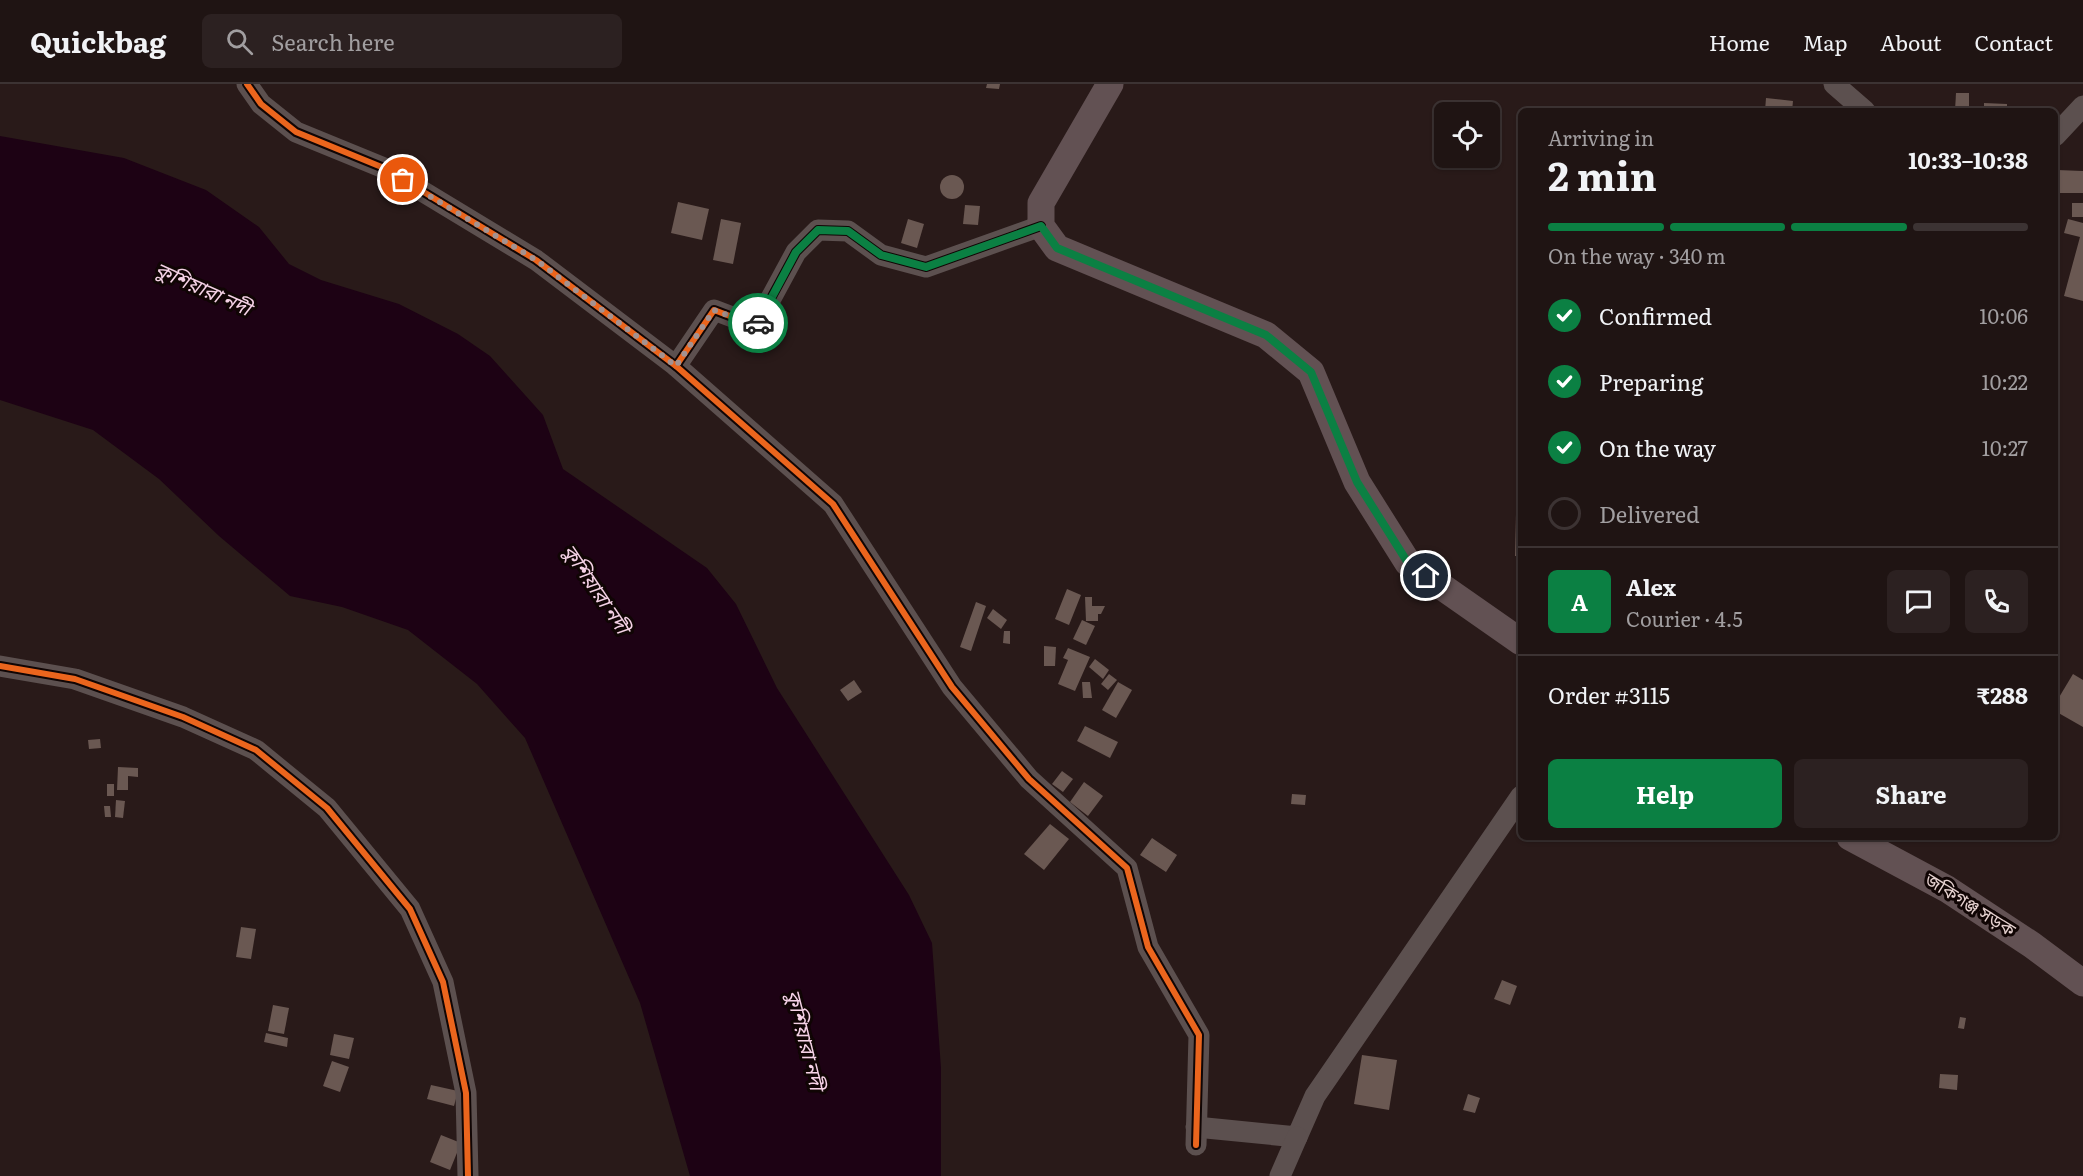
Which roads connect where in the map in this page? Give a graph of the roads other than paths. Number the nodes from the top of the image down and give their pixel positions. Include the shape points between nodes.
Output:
1 (247, 84) edge
2 (1110, 84) edge
3 (1834, 84) edge
4 (2083, 106) edge
5 (1862, 108) edge
6 (2058, 133) edge
7 (1041, 226) junction
8 (676, 366) junction
9 (1518, 640) edge
10 (0, 666) edge
11 (1518, 800) edge
12 (1856, 840) edge
13 (2083, 983) edge
14 (1297, 1137) junction
15 (468, 1176) edge
16 (1280, 1176) edge

1 - 8 street via 261,104 296,132 384,168 536,260
2 - 7 main road via 1041,203
3 - 5 street
4 - 6 street
7 - 8 street via 926,267 881,255 848,231 818,230 796,252 756,326 714,310
7 - 9 main road via 1057,248 1266,335 1311,372 1357,482 1408,563
8 - 14 street via 833,504 952,687 1029,779 1127,868 1148,947 1199,1035 1196,1136
10 - 15 street via 75,679 183,717 256,750 327,808 410,909 443,982 466,1093
11 - 14 street via 1315,1095
12 - 13 main road, জকিগঞ্জ সড়ক via 1947,889
14 - 16 street

